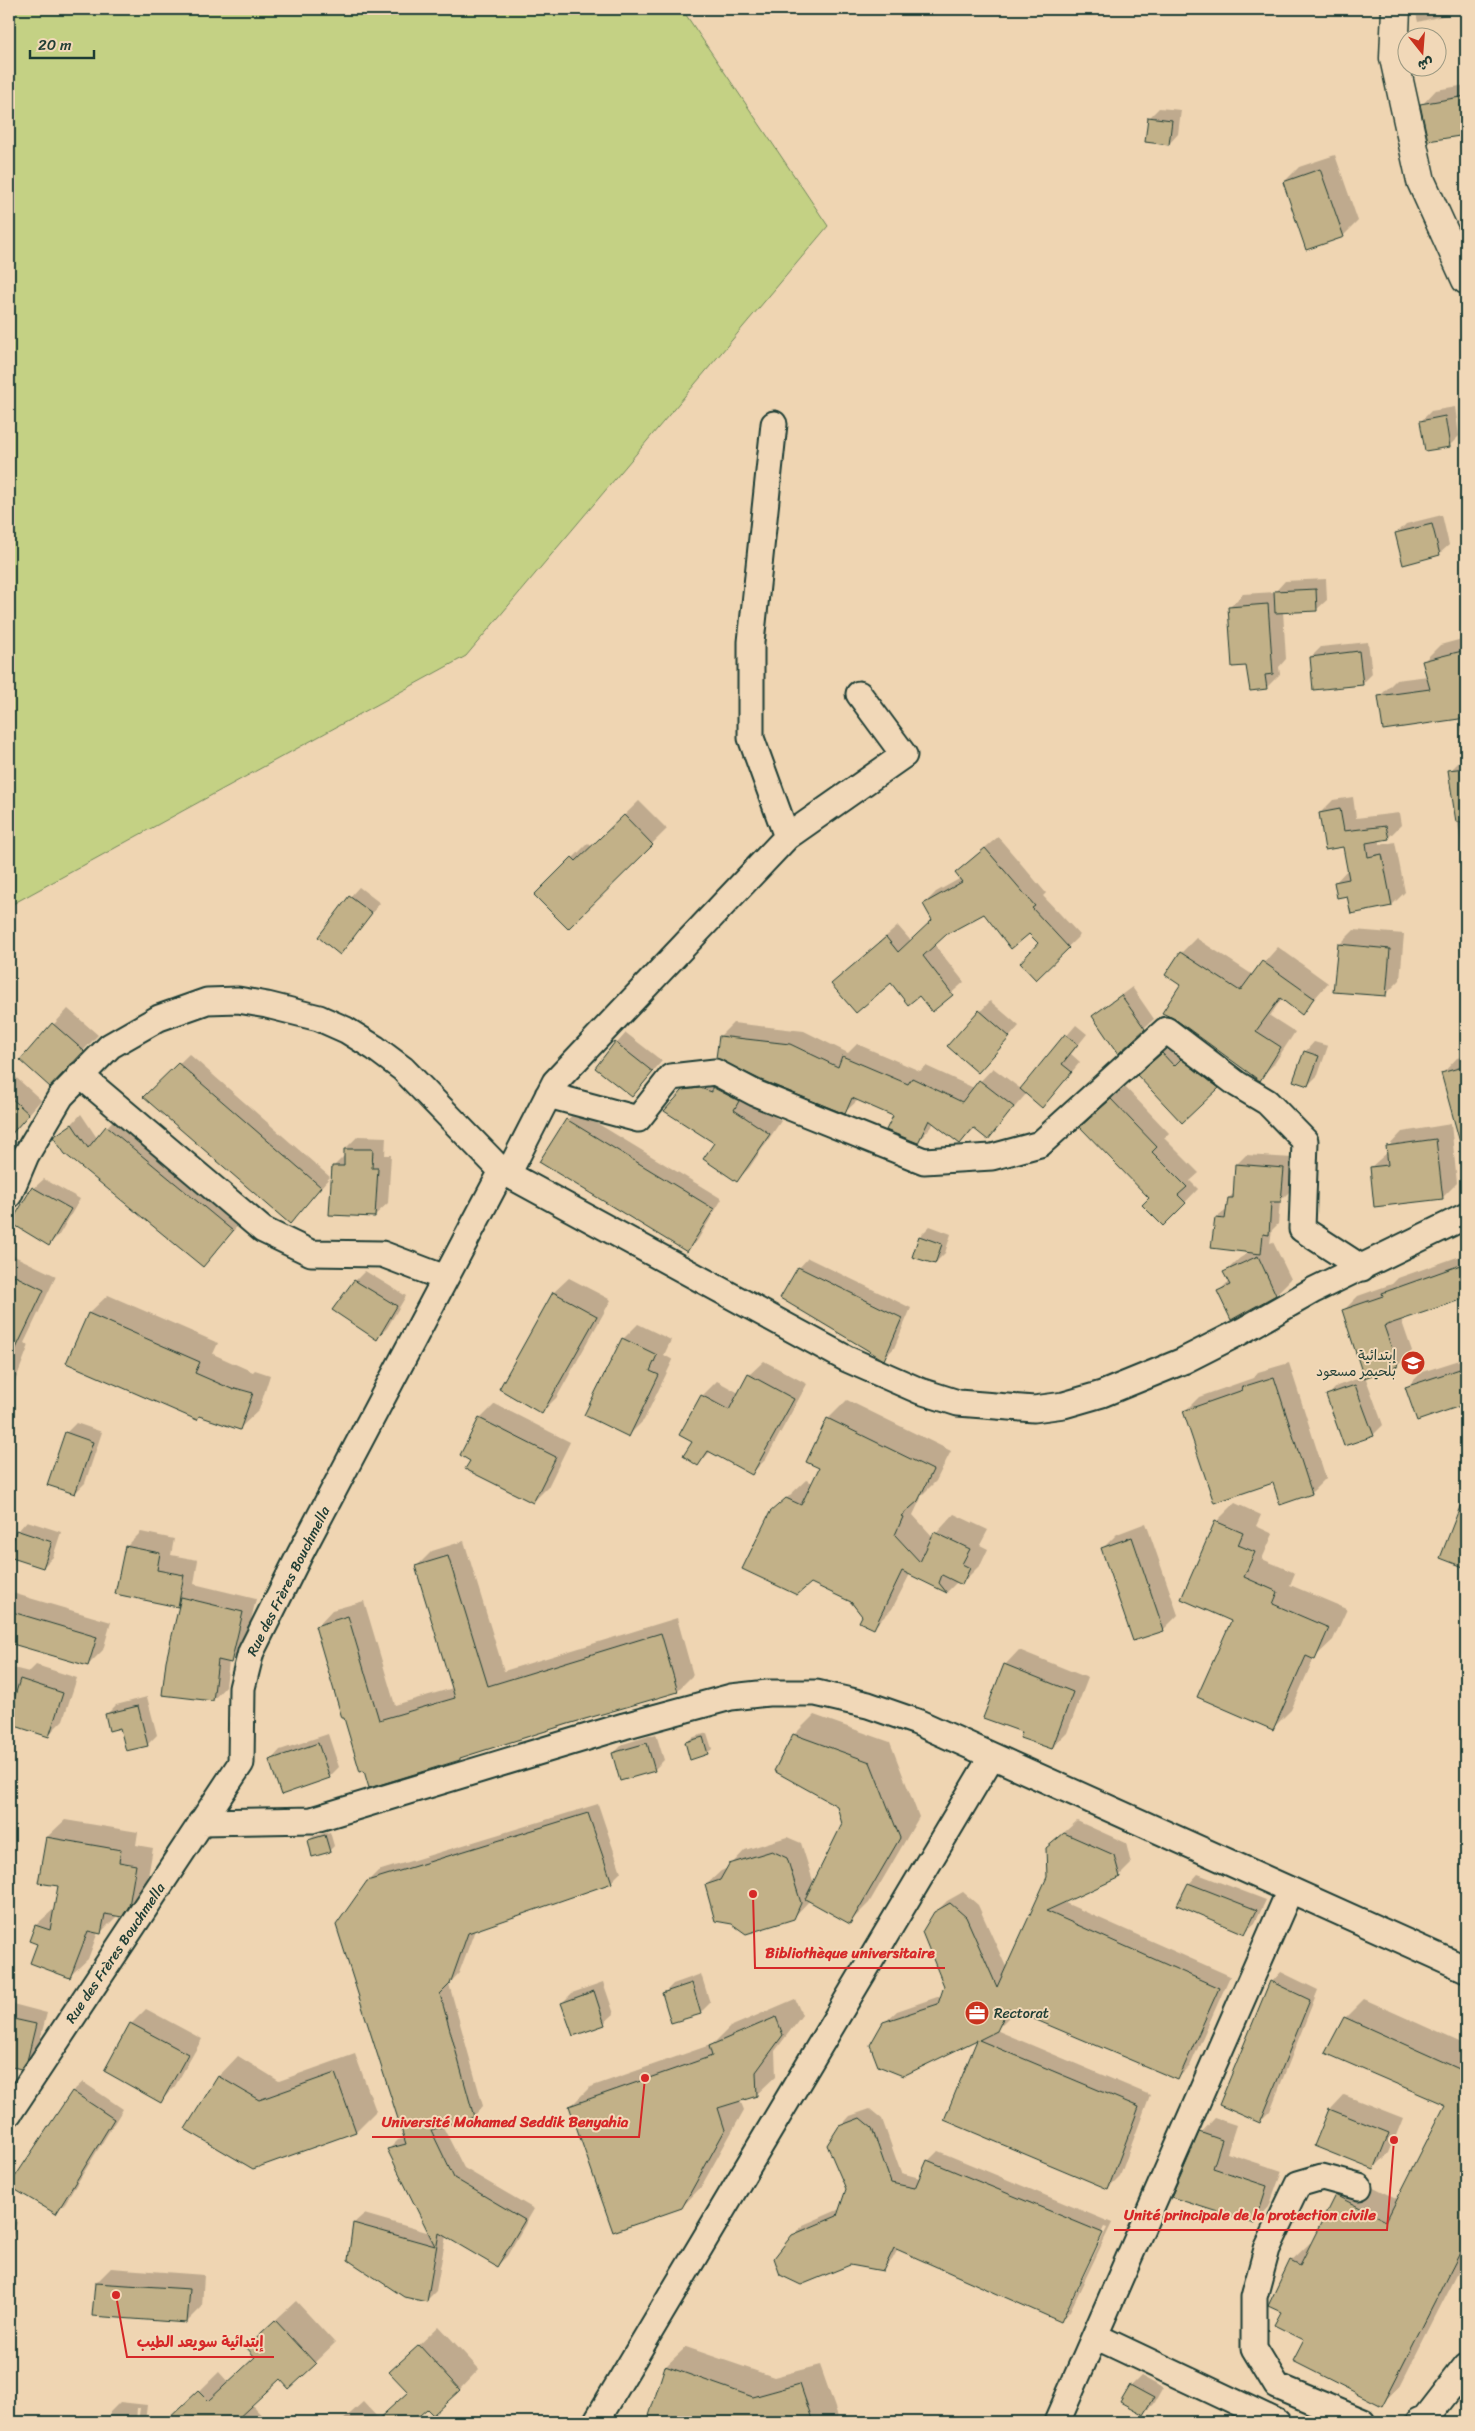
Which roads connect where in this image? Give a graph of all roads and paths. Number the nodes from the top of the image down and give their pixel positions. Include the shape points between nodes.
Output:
1 (1396, 9) edge
2 (1466, 280) edge
3 (774, 424) dead end
4 (859, 694) dead end
5 (787, 837) junction
6 (80, 1075) junction
7 (548, 1095) junction
8 (505, 1173) junction
9 (9, 1195) edge
10 (1466, 1216) edge
11 (1362, 1268) junction
12 (445, 1278) junction
13 (992, 1756) junction
14 (201, 1822) junction
15 (1290, 1890) junction
16 (1466, 1969) edge
17 (9, 2113) edge
18 (1359, 2187) dead end
19 (1095, 2336) junction
20 (1466, 2366) edge
21 (596, 2422) edge
22 (1057, 2422) edge
23 (1277, 2422) edge
24 (1363, 2422) edge
25 (1418, 2422) edge

1 - 2 main road via 1394,58 1421,181
3 - 5 street via 751,642 751,738
4 - 5 street, Rue des Frères Bouchmella via 904,755
5 - 7 street, Rue des Frères Bouchmella via 555,1082
6 - 8 street via 110,1046 159,1018 184,1008 207,1001 238,1000 267,1005 319,1018 375,1048 403,1069
6 - 9 street via 61,1096 26,1155
6 - 12 street via 263,1230 311,1253 382,1254
7 - 8 street, Rue des Frères Bouchmella
7 - 11 street via 638,1118 671,1077 715,1072 755,1093 924,1161 992,1157 1040,1144 1166,1030 1236,1084 1267,1102 1305,1141 1302,1229
8 - 11 street via 875,1374 920,1392 974,1406 1048,1408 1102,1394 1183,1361 1242,1332 1314,1290
8 - 12 street, Rue des Frères Bouchmella
10 - 11 street
12 - 14 street, Rue des Frères Bouchmella via 251,1652 242,1688 241,1763
13 - 14 street via 917,1722 868,1705 811,1693 768,1692 731,1697 624,1726 312,1820
13 - 15 street
13 - 21 street
14 - 17 street, Rue des Frères Bouchmella
15 - 16 street
15 - 19 street
18 - 24 street via 1322,2176 1298,2184 1267,2249 1254,2297 1254,2348 1277,2386
19 - 22 street
19 - 23 street
20 - 25 street via 1425,2419

